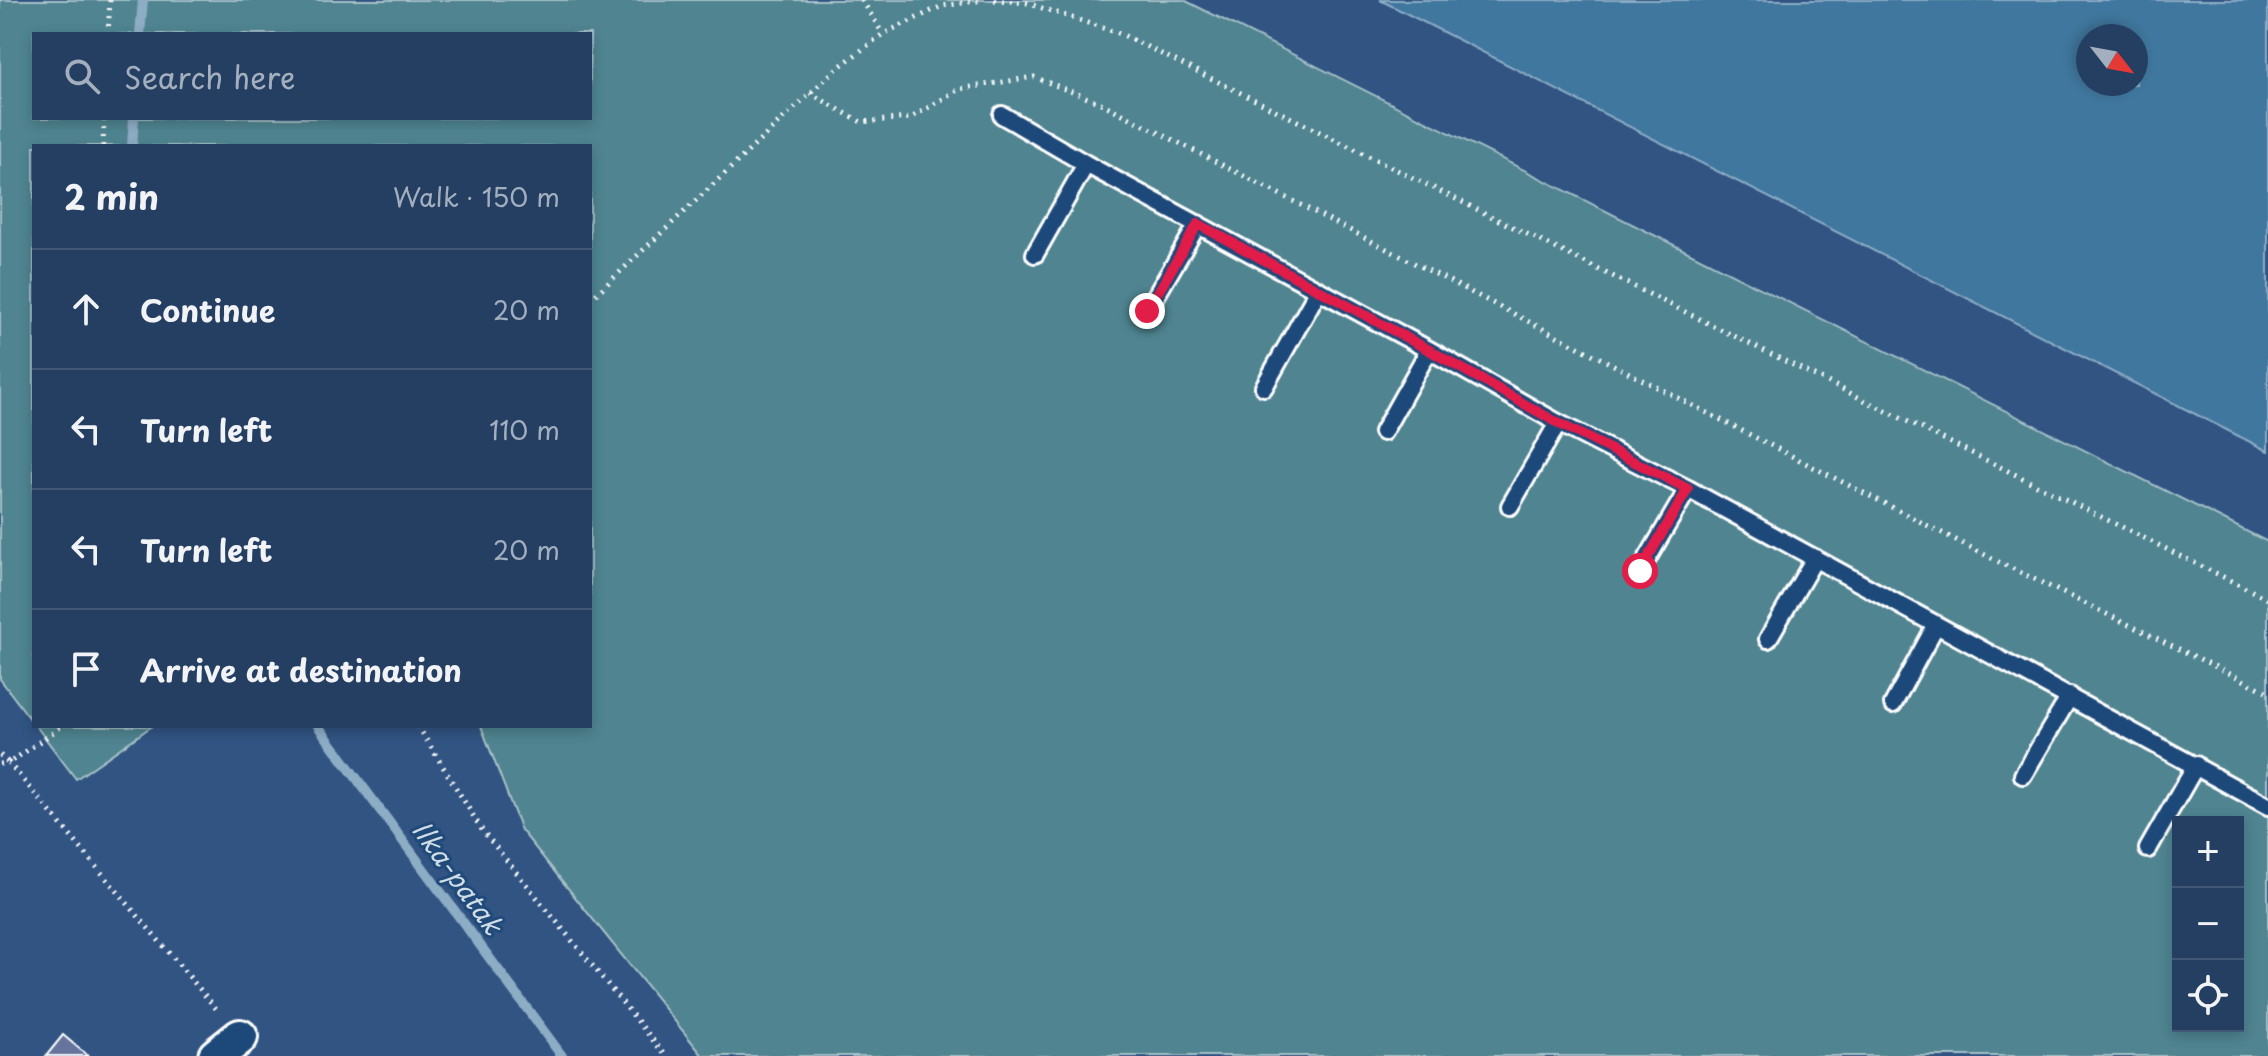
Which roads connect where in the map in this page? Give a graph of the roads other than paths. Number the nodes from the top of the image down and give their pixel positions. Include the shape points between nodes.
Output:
1 (1002, 115) dead end
2 (1086, 164) junction
3 (1198, 224) junction
4 (1035, 254) dead end
5 (1318, 291) junction
6 (1147, 311) dead end
7 (1429, 350) junction
8 (1264, 387) dead end
9 (1558, 423) junction
10 (1383, 432) dead end
11 (1688, 489) junction
12 (1510, 506) dead end
13 (1815, 558) junction
14 (1640, 571) dead end
15 (1936, 625) junction
16 (1768, 639) dead end
17 (2070, 696) junction
18 (1893, 704) dead end
19 (2196, 765) junction
20 (2023, 775) dead end
21 (2268, 806) edge
22 (2148, 849) dead end

1 - 2 lane
2 - 3 lane
2 - 4 lane
3 - 5 lane
3 - 6 lane
5 - 7 lane
5 - 8 lane
7 - 9 lane
7 - 10 lane
9 - 11 lane
9 - 12 lane
11 - 13 lane
11 - 14 lane
13 - 15 lane
13 - 16 lane
15 - 17 lane
15 - 18 lane
17 - 19 lane
17 - 20 lane
19 - 21 lane
19 - 22 lane

